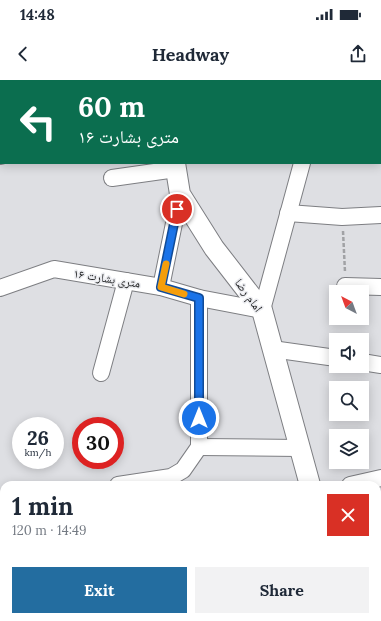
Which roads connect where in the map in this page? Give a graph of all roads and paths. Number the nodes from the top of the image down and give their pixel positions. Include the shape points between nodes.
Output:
1 (302, 164) edge
2 (175, 166) edge
3 (112, 178) dead end
4 (180, 194) junction
5 (288, 213) junction
6 (381, 215) edge
7 (342, 217) junction
8 (126, 281) junction
9 (345, 285) edge
10 (161, 287) junction
11 (369, 287) edge
12 (381, 287) edge
13 (0, 288) edge
14 (199, 298) junction
15 (262, 310) junction
16 (272, 349) junction
17 (329, 357) edge
18 (369, 363) edge
19 (381, 365) edge
20 (101, 374) dead end
21 (199, 447) junction
22 (300, 448) junction
23 (182, 478) edge
24 (381, 478) edge
25 (144, 481) edge
26 (309, 481) edge
27 (368, 481) edge

1 - 5 street
2 - 3 street
2 - 4 street, امام رضا
4 - 10 street
4 - 15 street, امام رضا via 214,248
5 - 7 street
5 - 15 street
6 - 7 street
7 - 9 path
8 - 10 street, ۱۶ متری بشارت
8 - 13 street, ۱۶ متری بشارت via 54,269
8 - 20 street
10 - 14 street, ۱۶ متری بشارت
11 - 12 street
14 - 15 street, ۱۶ متری بشارت
14 - 21 street
15 - 16 street, امام رضا
16 - 17 street
16 - 22 street, امام رضا
18 - 19 street
21 - 22 street
21 - 23 street
22 - 26 street, امام رضا
23 - 25 street
24 - 27 street

